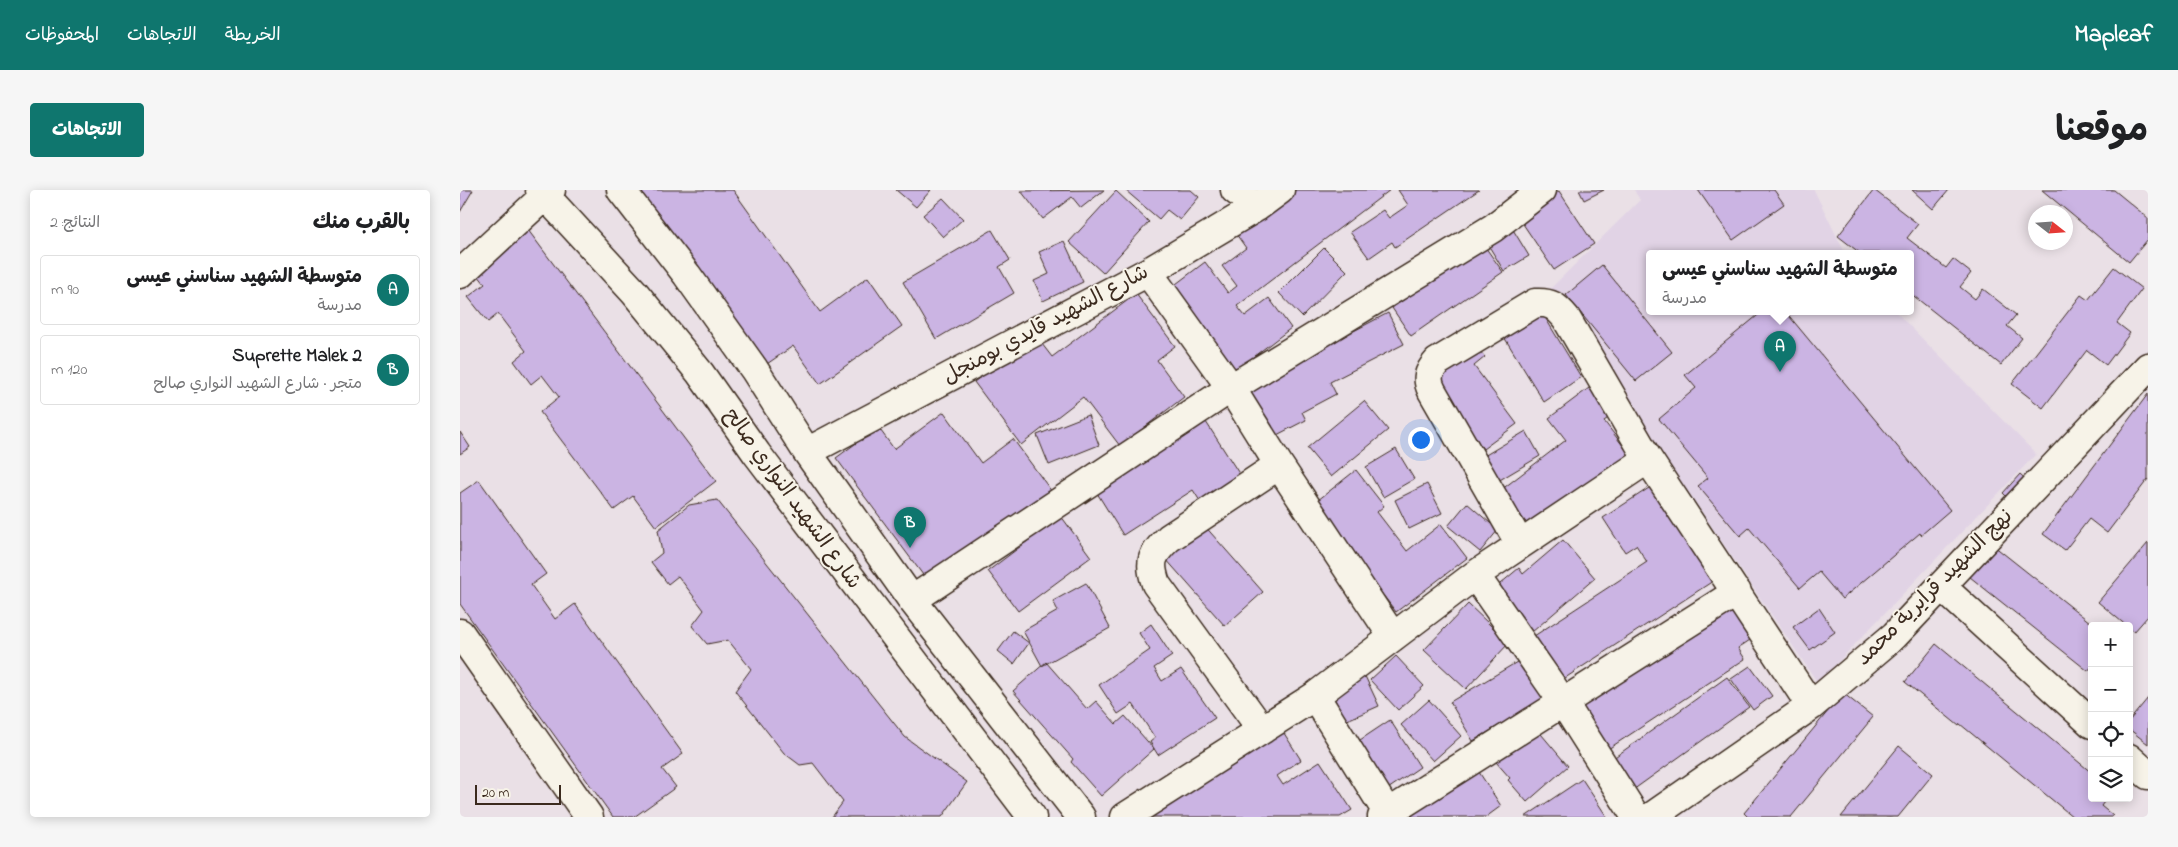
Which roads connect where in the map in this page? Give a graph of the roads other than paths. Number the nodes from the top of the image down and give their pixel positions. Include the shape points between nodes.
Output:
1 (621, 190) edge
2 (1235, 190) edge
3 (1280, 190) edge
4 (1542, 190) edge
5 (545, 192) edge
6 (1256, 207) junction
7 (1148, 272) junction
8 (460, 274) edge
9 (2148, 367) edge
10 (1231, 388) junction
11 (807, 452) junction
12 (1648, 459) junction
13 (1279, 465) junction
14 (1520, 544) junction
15 (1475, 575) junction
16 (1941, 586) junction
17 (1737, 592) junction
18 (912, 600) junction
19 (460, 633) edge
20 (1393, 637) junction
21 (1315, 696) junction
22 (1562, 702) junction
23 (1811, 706) junction
24 (2088, 720) edge
25 (1262, 730) junction
26 (2133, 762) edge
27 (2148, 775) edge
28 (1386, 816) edge
29 (589, 817) edge
30 (1032, 817) edge
31 (1081, 817) edge
32 (1125, 817) edge
33 (1636, 817) edge
34 (1651, 817) edge

1 - 11 street, شارع الشهيد النواري صالح via 687,275
2 - 6 street
3 - 6 street, شارع الشهيد قايدي بومنجل
4 - 10 street via 1493,228
5 - 8 street
5 - 30 street, شارع الشهيد النواري صالح via 634,292 700,373 757,454
6 - 7 street, شارع الشهيد قايدي بومنجل
7 - 10 street
7 - 11 street, شارع الشهيد قايدي بومنجل
9 - 16 street, نهج الشهيد قرايرية محمد
10 - 13 street
10 - 18 street
11 - 18 street, شارع الشهيد النواري صالح
12 - 14 street
12 - 14 street via 1566,318 1552,304 1535,303 1437,362 1430,369 1428,383
12 - 17 street
13 - 20 street
13 - 25 street via 1169,538 1157,549 1152,561 1156,584
14 - 15 street
15 - 20 street
15 - 22 street
16 - 23 street, نهج الشهيد قرايرية محمد via 1894,634
16 - 24 street
17 - 22 street
17 - 23 street
18 - 31 street, شارع الشهيد النواري صالح
19 - 29 street
20 - 21 street
21 - 25 street
21 - 28 street
22 - 28 street
22 - 33 street
23 - 34 street, نهج الشهيد قرايرية محمد
25 - 32 street
26 - 27 street

